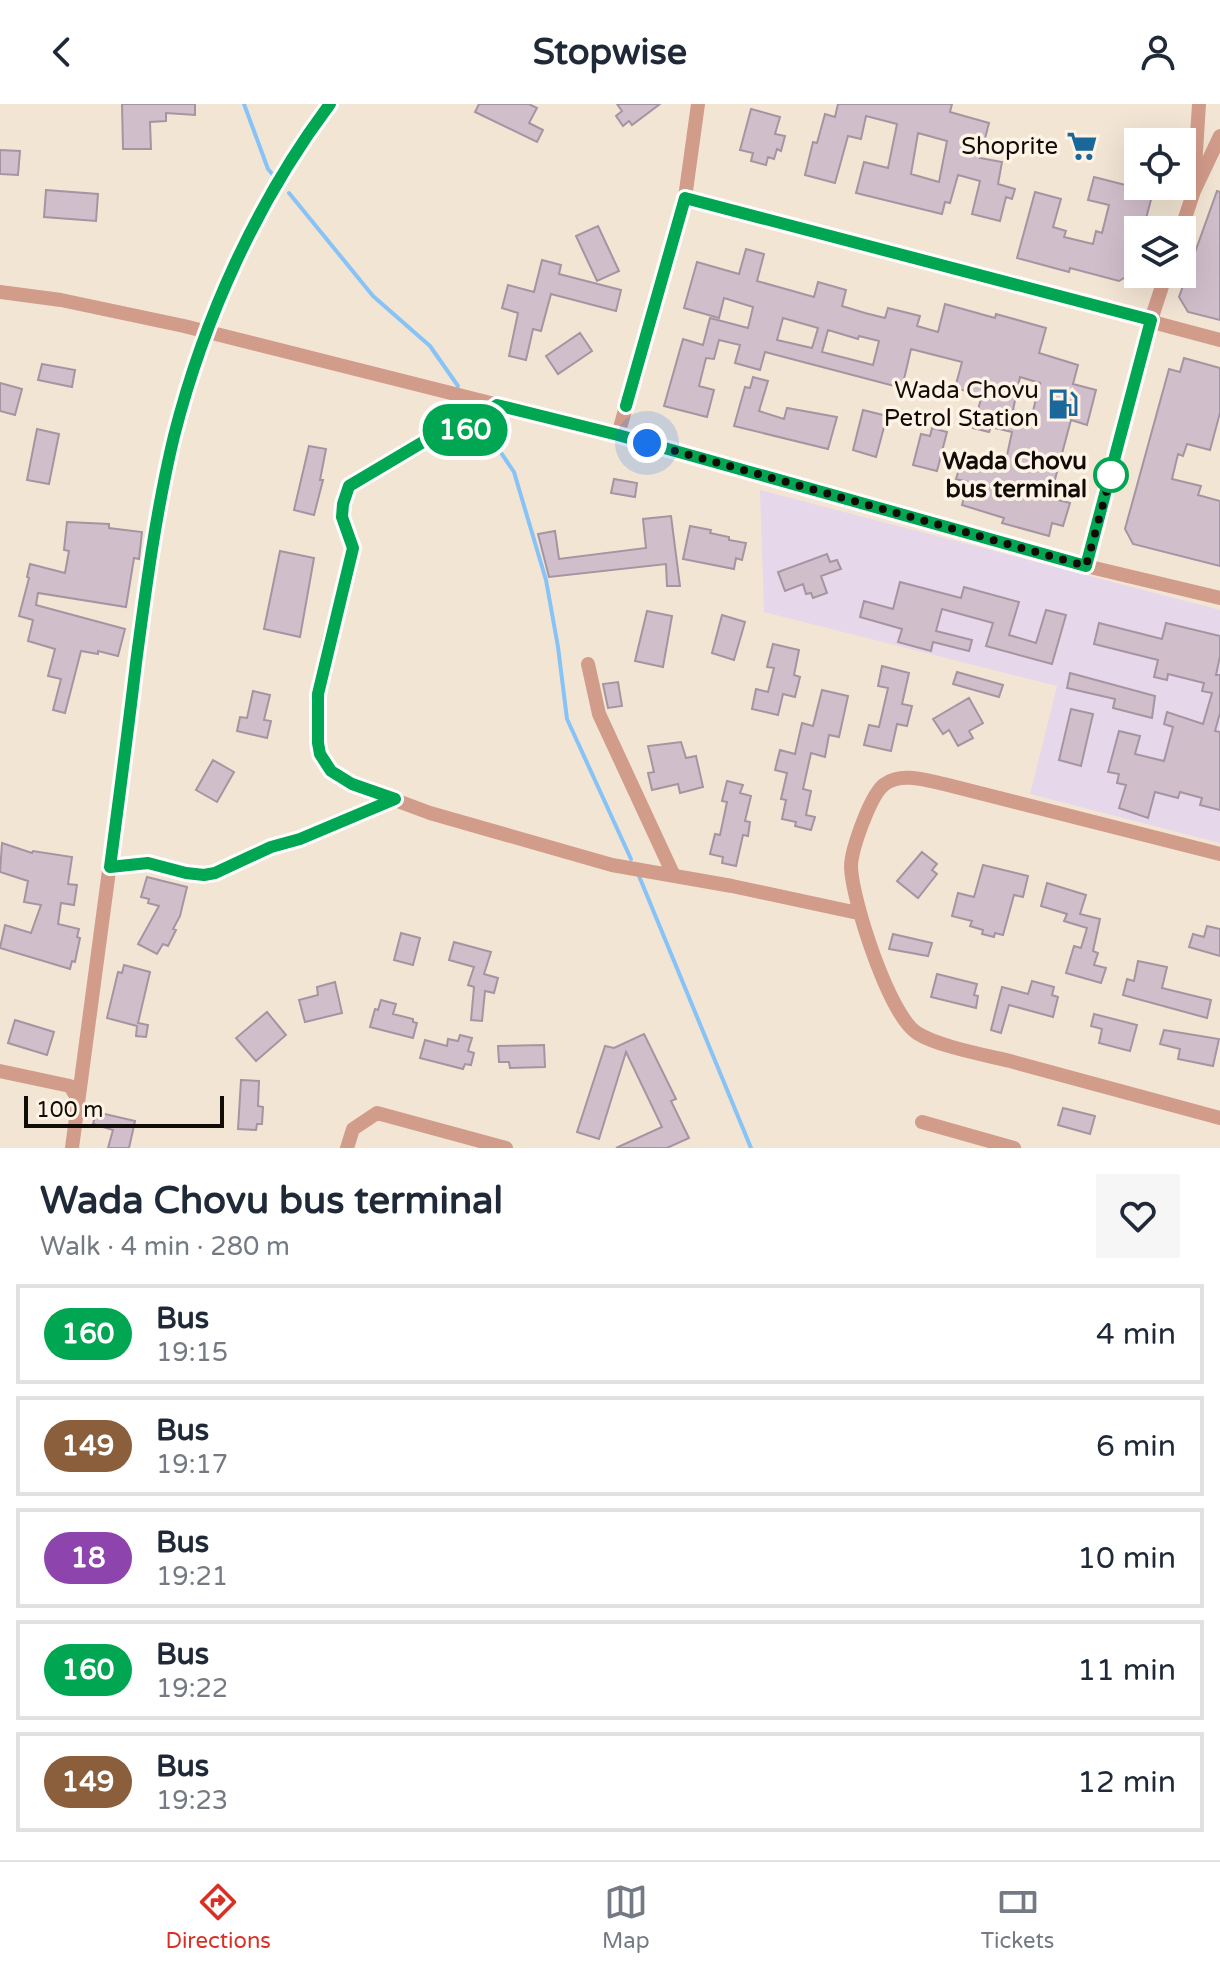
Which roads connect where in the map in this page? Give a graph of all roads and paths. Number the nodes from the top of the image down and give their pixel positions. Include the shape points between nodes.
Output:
1 (330, 104) edge
2 (698, 104) edge
3 (1199, 104) edge
4 (1220, 136) edge
5 (1196, 156) edge
6 (1196, 187) edge
7 (685, 198) junction
8 (1161, 288) edge
9 (0, 292) edge
10 (1151, 320) junction
11 (1220, 340) edge
12 (497, 405) junction
13 (618, 435) junction
14 (1086, 566) junction
15 (1220, 598) edge
16 (588, 664) dead end
17 (395, 799) junction
18 (1220, 854) edge
19 (110, 867) junction
20 (674, 876) junction
21 (858, 913) junction
22 (0, 1071) edge
23 (78, 1099) junction
24 (1220, 1118) edge
25 (922, 1122) dead end
26 (72, 1148) edge
27 (347, 1148) edge
28 (506, 1148) edge
29 (1014, 1148) edge

1 - 19 street via 234,266 174,437 151,547
2 - 7 street
3 - 5 street
4 - 6 street
7 - 10 street
7 - 13 street
8 - 10 street
9 - 12 street via 184,326
10 - 11 street
10 - 14 street
12 - 13 street
12 - 17 street via 462,432 423,442 349,486 343,504 353,548 318,694 318,743 331,771
13 - 14 street
14 - 15 street
16 - 20 street via 599,714
17 - 19 street via 215,873 186,873 148,863
17 - 20 street via 612,865
18 - 21 street via 944,784 899,778 884,784 860,831 851,869
19 - 23 street
20 - 21 street
21 - 24 street via 893,1001 918,1034
22 - 23 street via 70,1086
23 - 26 street
25 - 29 street
27 - 28 street via 353,1129 377,1113

